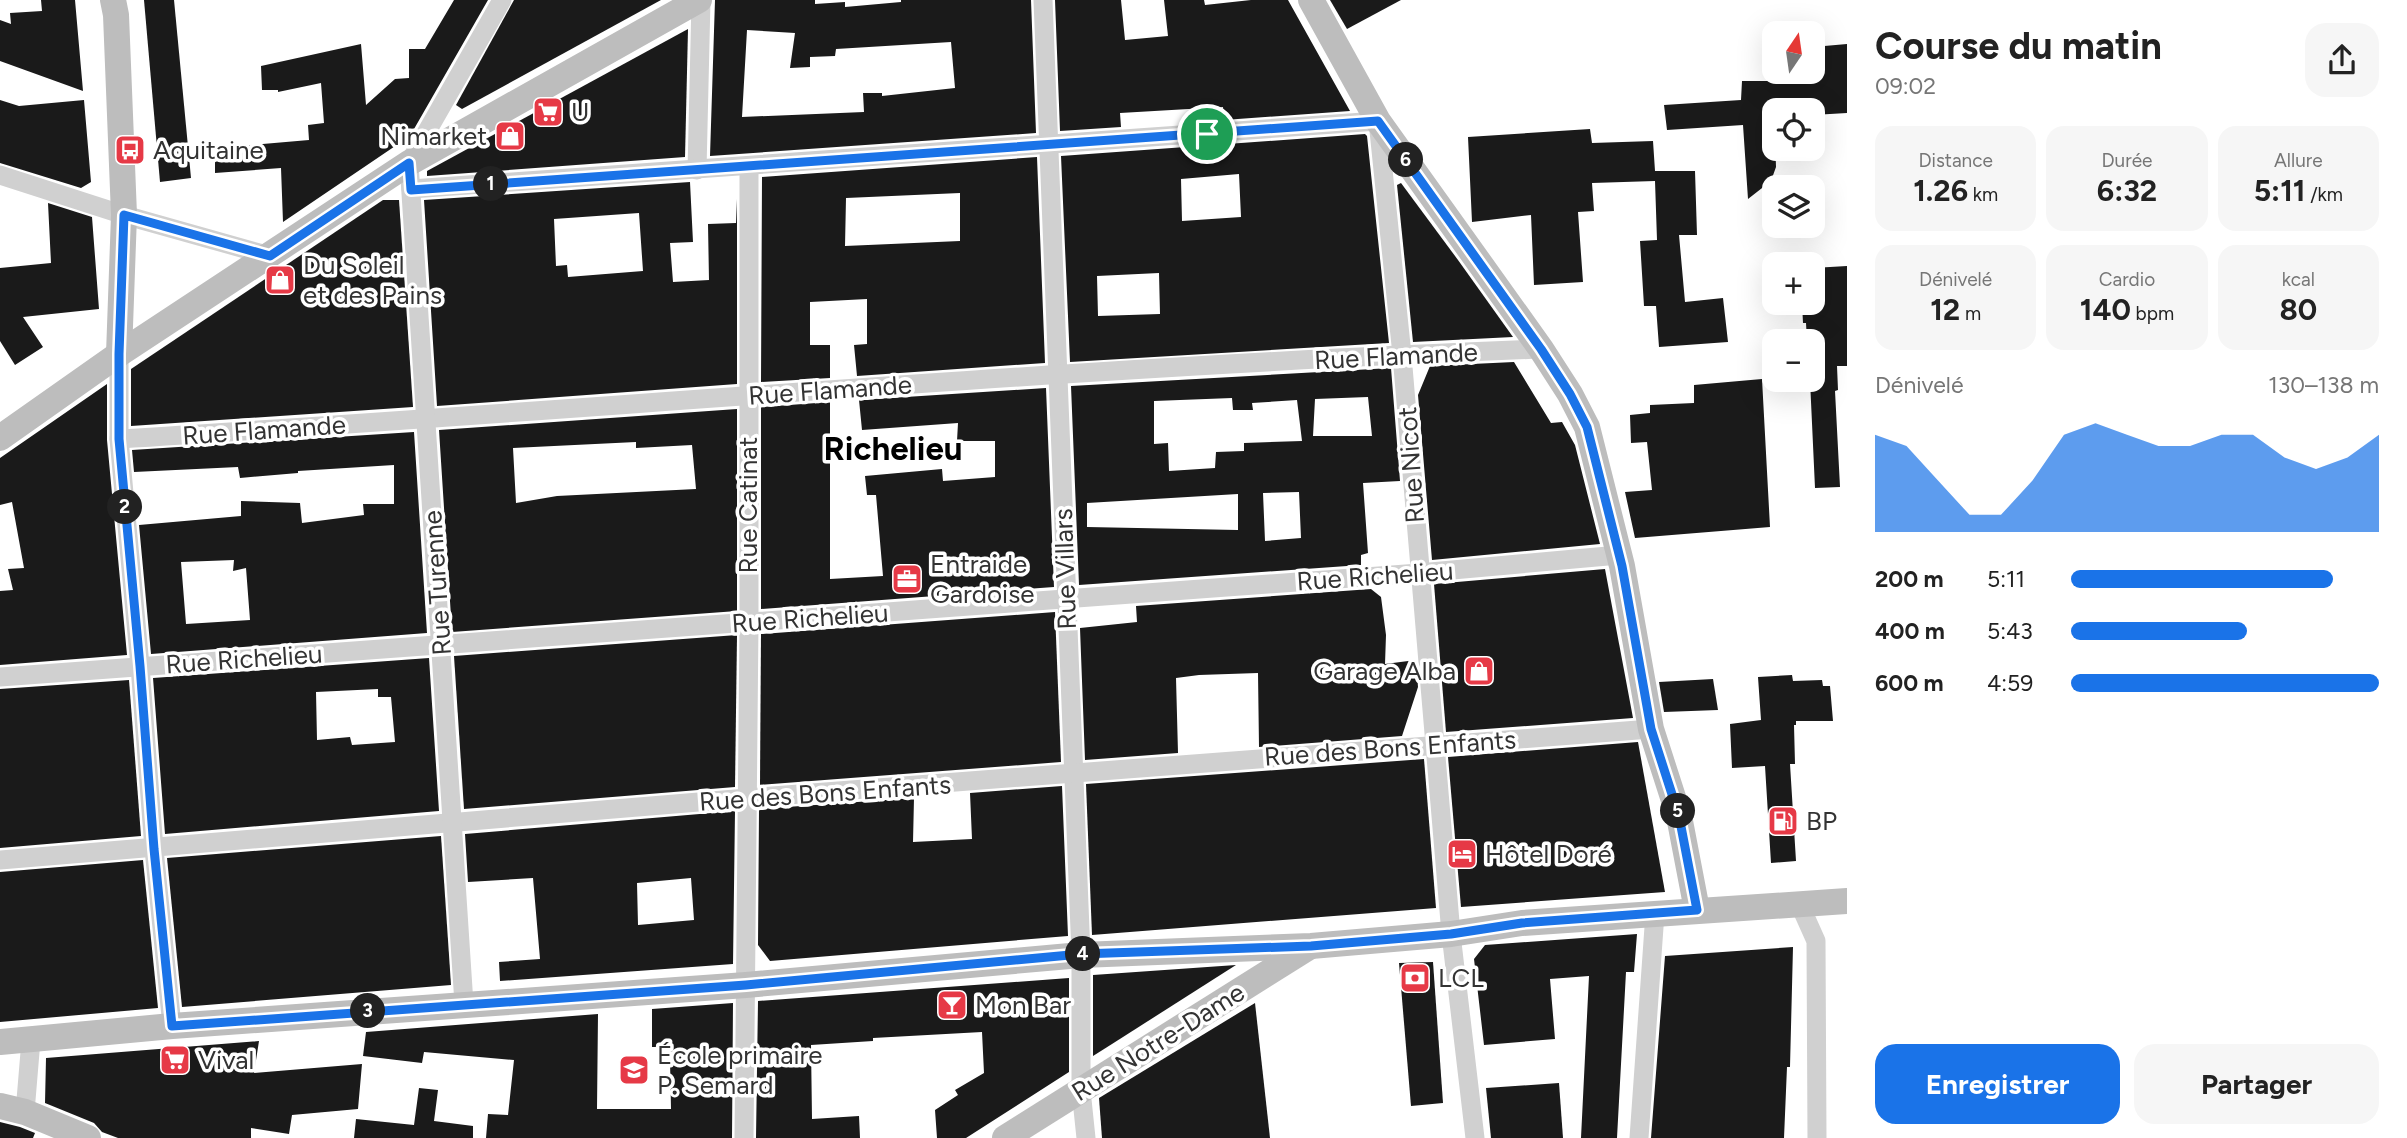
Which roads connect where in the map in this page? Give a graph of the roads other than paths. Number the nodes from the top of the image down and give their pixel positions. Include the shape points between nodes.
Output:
1 (113, 0) edge
2 (502, 0) edge
3 (700, 0) edge
4 (1044, 0) edge
5 (1311, 0) edge
6 (1378, 121) junction
7 (1049, 146) junction
8 (409, 163) junction
9 (749, 166) junction
10 (697, 170) junction
11 (0, 175) edge
12 (411, 190) junction
13 (124, 215) junction
14 (270, 256) junction
15 (1541, 349) junction
16 (119, 354) junction
17 (1402, 355) junction
18 (1057, 375) junction
19 (748, 395) junction
20 (427, 420) junction
21 (0, 438) edge
22 (119, 439) junction
23 (1619, 555) junction
24 (1419, 573) junction
25 (1067, 598) junction
26 (749, 623) junction
27 (441, 645) junction
28 (140, 666) junction
29 (0, 677) edge
30 (1651, 729) junction
31 (1436, 745) junction
32 (1073, 775) junction
33 (747, 798) junction
34 (452, 823) junction
35 (154, 849) junction
36 (0, 860) edge
37 (1847, 895) edge
38 (1847, 901) edge
39 (1799, 903) junction
40 (1697, 910) junction
41 (1655, 913) junction
42 (1451, 934) junction
43 (1311, 946) junction
44 (1081, 954) junction
45 (746, 985) junction
46 (464, 1004) junction
47 (172, 1026) junction
48 (32, 1040) junction
49 (0, 1042) edge
50 (1081, 1090) junction
51 (13, 1109) edge
52 (88, 1138) edge
53 (744, 1138) edge
54 (1005, 1138) edge
55 (1086, 1138) edge
56 (1475, 1138) edge
57 (1639, 1138) edge
58 (1817, 1138) edge

1 - 13 street
2 - 8 street
3 - 8 street
3 - 10 street
4 - 7 street, Rue Villars
5 - 6 street
6 - 7 street
6 - 15 street
6 - 17 street, Rue Nicot
7 - 9 street
7 - 18 street, Rue Villars
8 - 12 street, Rue Turenne
8 - 14 street
9 - 10 street
9 - 19 street, Rue Catinat
10 - 12 street
11 - 13 street
12 - 20 street, Rue Turenne
13 - 14 street
13 - 16 street
14 - 16 street
15 - 17 street, Rue Flamande
15 - 23 street via 1587,427
16 - 21 street
16 - 22 street
17 - 18 street, Rue Flamande
17 - 24 street, Rue Nicot
18 - 19 street, Rue Flamande
18 - 25 street, Rue Villars
19 - 20 street, Rue Flamande
19 - 26 street, Rue Catinat
20 - 22 street, Rue Flamande
20 - 27 street, Rue Turenne
22 - 28 street
23 - 24 street, Rue Richelieu
23 - 30 street
24 - 25 street, Rue Richelieu
24 - 31 street, Rue Nicot
25 - 26 street, Rue Richelieu
25 - 32 street, Rue Villars
26 - 27 street, Rue Richelieu
26 - 33 street, Rue Catinat
27 - 28 street, Rue Richelieu
27 - 34 street, Rue Turenne
28 - 29 street, Rue Richelieu
28 - 35 street
30 - 31 street, Rue des Bons Enfants
30 - 40 street via 1679,816
31 - 32 street, Rue des Bons Enfants
31 - 42 street, Rue Nicot
32 - 33 street, Rue des Bons Enfants
32 - 44 street, Rue Villars
33 - 34 street, Rue des Bons Enfants
33 - 45 street, Rue Catinat
34 - 35 street, Rue des Bons Enfants
34 - 46 street, Rue Turenne
35 - 36 street, Rue des Bons Enfants
35 - 47 street
37 - 39 street
38 - 39 street
39 - 40 street
39 - 58 street via 1816,941
40 - 41 street
41 - 42 street via 1522,923
41 - 57 street
42 - 43 street
42 - 56 street, Rue Nicot
43 - 44 street
43 - 50 street, Rue Notre-Dame
44 - 45 street
44 - 50 street, Rue Villars
45 - 46 street
45 - 53 street, Rue Catinat
46 - 47 street
47 - 48 street
48 - 49 street
48 - 51 street
50 - 54 street, Rue Notre-Dame
50 - 55 street, Rue Villars
51 - 52 street

